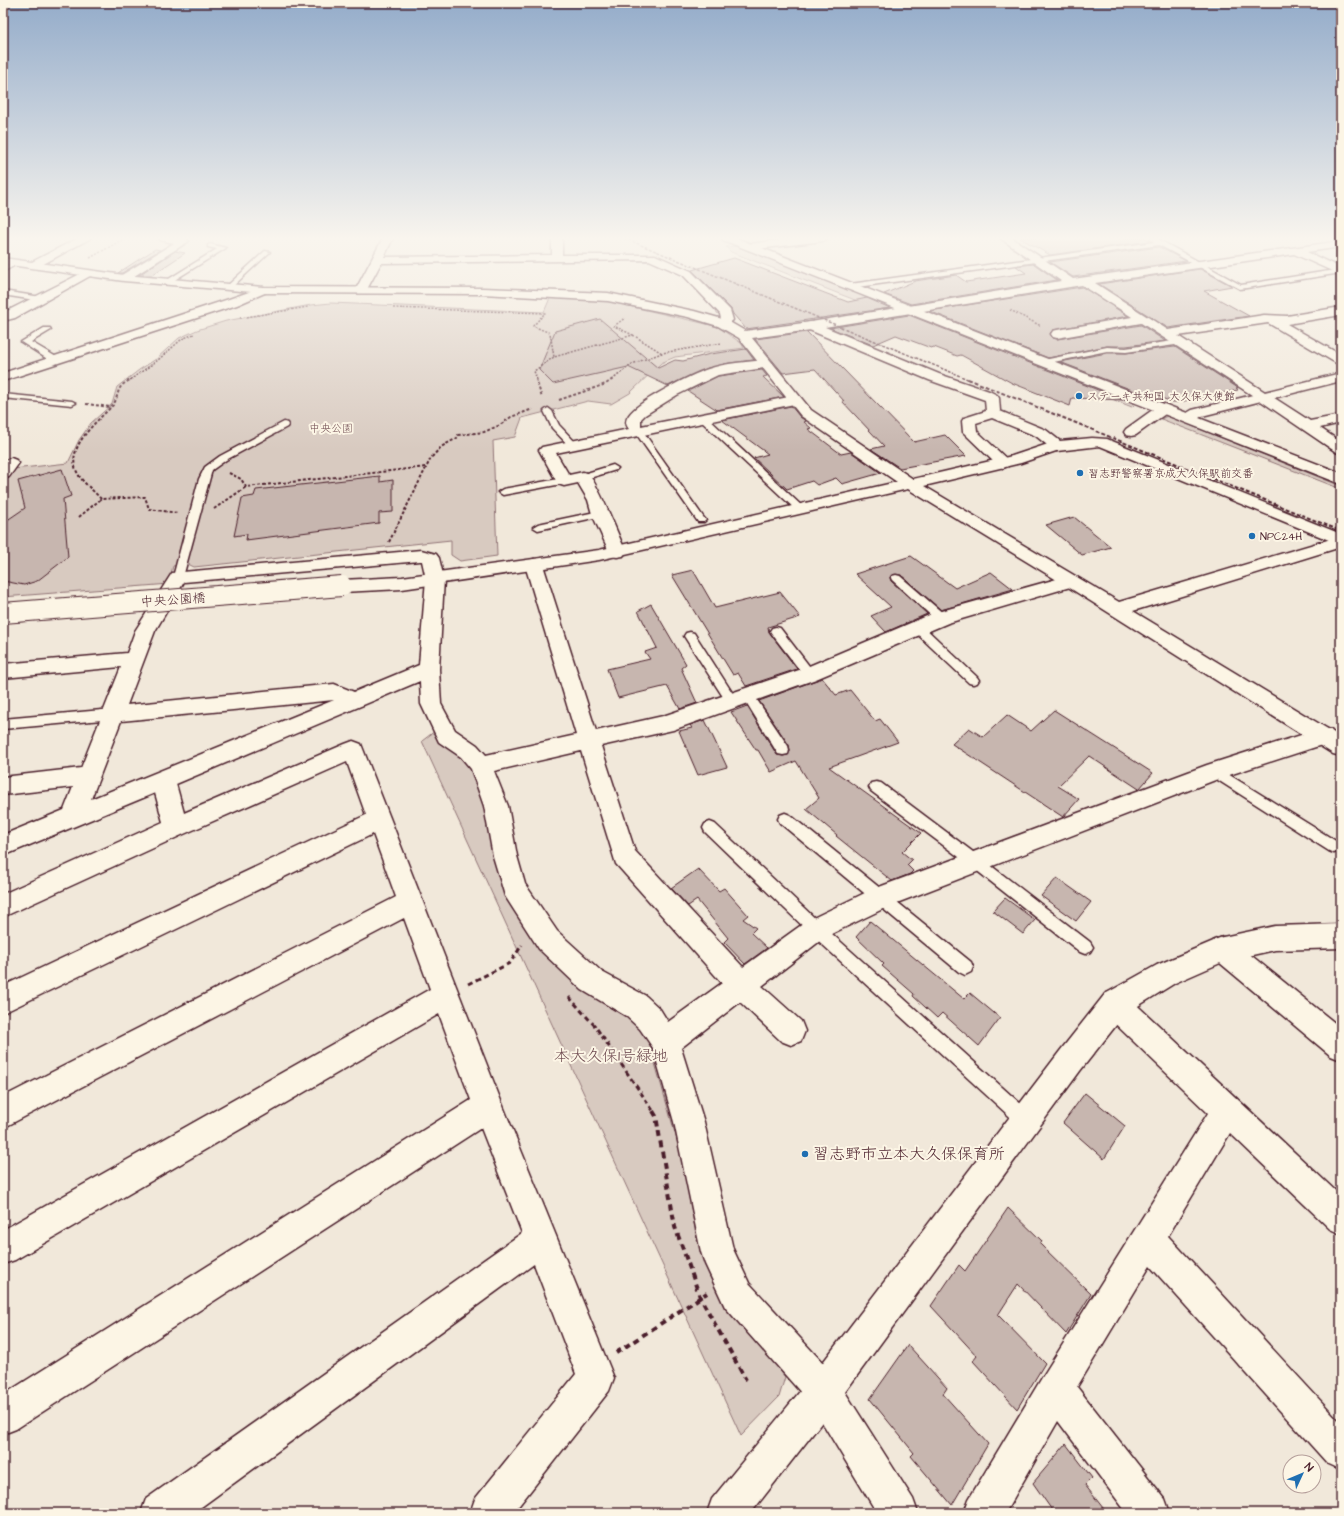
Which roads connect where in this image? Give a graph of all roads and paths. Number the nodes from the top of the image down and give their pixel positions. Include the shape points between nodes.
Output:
1 (23, 309) edge
2 (212, 309) edge
3 (300, 309) edge
4 (434, 309) edge
5 (663, 309) edge
6 (722, 309) edge
7 (905, 309) edge
8 (916, 309) edge
9 (1009, 309) edge
10 (1125, 309) edge
11 (908, 310) junction
12 (1341, 311) edge
13 (3, 317) edge
14 (1143, 319) junction
15 (234, 320) dead end
16 (1272, 320) junction
17 (722, 323) junction
18 (614, 326) dead end
19 (811, 326) junction
20 (47, 330) dead end
21 (199, 331) dead end
22 (1057, 334) joint
23 (1165, 334) junction
24 (633, 335) junction
25 (743, 335) junction
26 (1179, 342) junction
27 (662, 353) dead end
28 (554, 357) junction
29 (55, 360) junction
30 (1341, 360) edge
31 (1044, 362) junction
32 (765, 364) junction
33 (3, 377) edge
34 (1341, 377) edge
35 (3, 396) edge
36 (1263, 396) junction
37 (542, 399) dead end
38 (794, 400) junction
39 (72, 403) joint
40 (112, 407) junction
41 (1163, 409) junction
42 (548, 411) dead end
43 (993, 413) junction
44 (704, 419) junction
45 (1188, 419) junction
46 (1341, 419) edge
47 (284, 426) dead end
48 (1308, 426) junction
49 (639, 432) junction
50 (1131, 432) dead end
51 (573, 445) junction
52 (1057, 446) junction
53 (1341, 449) edge
54 (1003, 463) junction
55 (427, 467) dead end
56 (614, 468) dead end
57 (206, 474) junction
58 (583, 477) junction
59 (1341, 478) edge
60 (564, 481) junction
61 (910, 484) junction
62 (246, 487) junction
63 (503, 492) dead end
64 (101, 499) junction
65 (800, 509) junction
66 (600, 514) junction
67 (194, 516) junction
68 (79, 517) dead end
69 (701, 520) dead end
70 (538, 527) dead end
71 (1341, 541) edge
72 (617, 552) junction
73 (534, 565) junction
74 (178, 577) junction
75 (896, 578) dead end
76 (435, 579) junction
77 (1071, 580) junction
78 (1118, 609) junction
79 (3, 613) edge
80 (940, 618) junction
81 (918, 627) junction
82 (776, 631) dead end
83 (690, 636) dead end
84 (134, 660) junction
85 (429, 668) junction
86 (3, 671) edge
87 (809, 674) junction
88 (973, 680) dead end
89 (739, 697) junction
90 (354, 700) junction
91 (113, 714) junction
92 (3, 724) edge
93 (588, 741) junction
94 (1332, 742) edge
95 (783, 750) dead end
96 (481, 765) junction
97 (1215, 771) junction
98 (89, 776) junction
99 (163, 779) junction
100 (3, 786) edge
101 (876, 788) dead end
102 (73, 816) junction
103 (785, 819) dead end
104 (380, 820) junction
105 (176, 827) junction
106 (710, 828) dead end
107 (3, 846) edge
108 (1334, 847) dead end
109 (976, 862) junction
110 (880, 898) junction
111 (410, 902) junction
112 (3, 906) edge
113 (816, 929) junction
114 (1341, 936) edge
115 (526, 939) junction
116 (1086, 946) dead end
117 (1223, 949) junction
118 (965, 967) dead end
119 (741, 985) junction
120 (565, 992) dead end
121 (446, 995) junction
122 (3, 1000) edge
123 (1115, 1004) junction
124 (791, 1031) dead end
125 (665, 1042) junction
126 (1341, 1046) edge
127 (488, 1106) junction
128 (1227, 1110) junction
129 (3, 1113) edge
130 (1026, 1120) junction
131 (1341, 1218) edge
132 (541, 1239) junction
133 (1148, 1239) junction
134 (3, 1248) edge
135 (729, 1278) junction
136 (700, 1297) junction
137 (592, 1369) junction
138 (746, 1380) dead end
139 (1056, 1389) junction
140 (824, 1391) junction
141 (3, 1416) edge
142 (1341, 1451) edge
143 (160, 1513) edge
144 (488, 1513) edge
145 (726, 1513) edge
146 (900, 1513) edge
147 (983, 1513) edge
148 (1151, 1513) edge

1 - 13 street
2 - 29 street
3 - 15 path
4 - 28 path via 545,313 533,326 550,333
5 - 17 street
6 - 17 street via 727,320
7 - 11 street
8 - 11 street
9 - 22 path
10 - 14 street
11 - 19 street
11 - 31 street
12 - 16 street
14 - 22 street
14 - 23 street
16 - 23 street
16 - 30 street
17 - 25 street
18 - 24 path
19 - 25 street
19 - 43 street via 934,377 984,394 992,398
20 - 29 lane via 25,342
21 - 40 path via 182,339 120,387
23 - 26 street
24 - 27 path
24 - 28 path
25 - 32 street
26 - 31 lane via 1126,350 1107,349
26 - 36 street
28 - 37 path via 534,371
29 - 33 street
31 - 41 street
32 - 38 street
32 - 49 street via 712,372 646,407 633,421 634,428
34 - 36 street
35 - 39 lane
36 - 45 street via 1197,413
36 - 48 street
38 - 44 street
38 - 61 street via 823,426
39 - 40 path
40 - 64 path via 94,423 82,439 73,462 78,475
41 - 45 street
41 - 50 street
42 - 51 lane via 555,426
43 - 52 street via 1041,433
43 - 54 street via 969,421 970,432
44 - 49 street
44 - 65 lane
45 - 59 street
46 - 48 street
47 - 57 lane via 223,458 208,469
48 - 53 street
49 - 51 street
49 - 69 lane
51 - 60 street via 546,450
52 - 54 street, 中央公園橋
52 - 71 street, 中央公園橋 via 1102,442
54 - 61 street, 中央公園橋
55 - 62 path
56 - 58 lane
57 - 62 path via 228,473 241,479
57 - 67 lane
58 - 60 street
58 - 66 street via 596,500
60 - 63 lane
61 - 65 street, 中央公園橋
61 - 77 street
62 - 67 path via 213,509
64 - 67 path via 145,497 149,509
64 - 68 path
65 - 72 street, 中央公園橋
66 - 70 lane
66 - 72 street
67 - 74 lane
71 - 78 street
72 - 73 street, 中央公園橋
73 - 76 street, 中央公園橋
73 - 93 street
74 - 76 street via 421,555 430,558
74 - 84 street via 145,631
75 - 80 lane
76 - 79 street, 中央公園橋, bridge
76 - 85 street
77 - 78 street
77 - 80 street
78 - 94 street
80 - 81 street
81 - 87 street
81 - 88 lane
82 - 87 lane
83 - 89 lane
84 - 86 street
84 - 91 street
85 - 90 street
85 - 96 street via 431,704 447,736 469,751
87 - 89 street
89 - 93 street via 665,724
89 - 95 lane
90 - 91 street via 334,692
90 - 99 street
91 - 92 lane
91 - 98 street
93 - 96 street
93 - 119 street via 626,857
94 - 97 street
96 - 115 street via 496,806 505,856
97 - 108 lane
97 - 109 street
98 - 100 street
98 - 102 street
99 - 102 street
99 - 105 street
101 - 109 lane
102 - 107 street
103 - 110 lane
104 - 105 street via 353,750
104 - 111 street
104 - 122 street
105 - 112 street
106 - 113 lane
109 - 110 street
109 - 116 lane
110 - 113 street
110 - 118 lane
111 - 121 street
111 - 129 street
113 - 119 street
113 - 130 lane
114 - 117 street via 1275,938
115 - 121 path via 510,963
115 - 125 street via 548,940 592,981 636,1006 650,1019
117 - 123 street via 1166,974
117 - 126 street
119 - 124 street
119 - 125 street
120 - 136 path via 595,1026 656,1116 675,1227
121 - 127 street
121 - 134 street
123 - 128 street
123 - 130 street
125 - 135 street via 689,1122 717,1252
127 - 132 street
127 - 141 street
128 - 131 street
128 - 133 street
130 - 140 street
132 - 137 street
132 - 143 street
133 - 139 street
133 - 142 street
135 - 136 path
135 - 140 street via 737,1295
136 - 137 path
136 - 138 path
137 - 144 street via 596,1378
139 - 147 street
139 - 148 street
140 - 145 street
140 - 146 street

